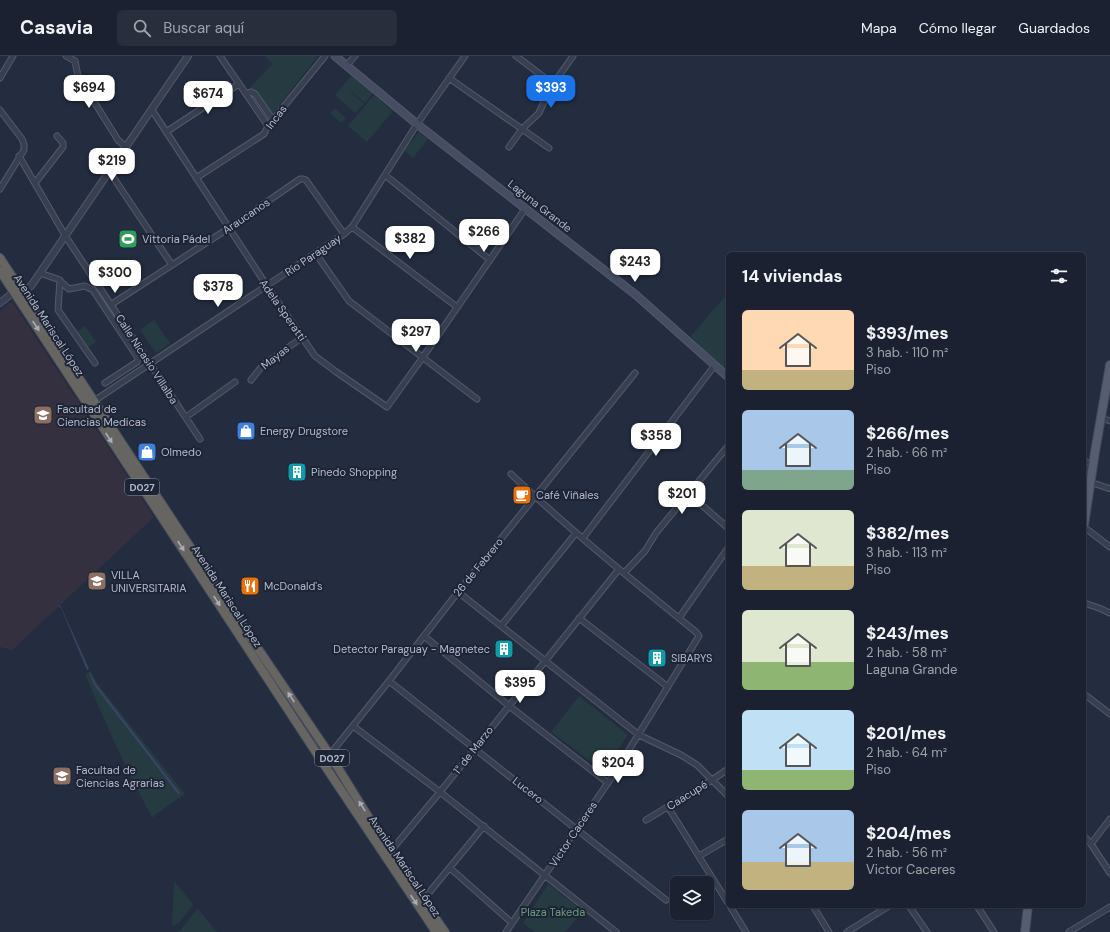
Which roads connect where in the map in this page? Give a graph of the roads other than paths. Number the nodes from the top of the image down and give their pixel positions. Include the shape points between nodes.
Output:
1 (13, 56) edge
2 (66, 56) edge
3 (188, 56) edge
4 (220, 56) edge
5 (325, 56) edge
6 (335, 56) edge
7 (355, 56) edge
8 (465, 56) edge
9 (516, 56) edge
10 (573, 56) edge
11 (347, 65) junction
12 (0, 78) edge
13 (449, 78) junction
14 (239, 84) junction
15 (553, 84) junction
16 (246, 94) junction
17 (0, 110) edge
18 (152, 110) junction
19 (273, 120) junction
20 (417, 124) junction
21 (268, 126) junction
22 (522, 129) junction
23 (166, 132) junction
24 (57, 136) dead end
25 (126, 146) junction
26 (509, 147) dead end
27 (549, 148) dead end
28 (19, 156) junction
29 (109, 171) junction
30 (385, 175) junction
31 (196, 178) junction
32 (35, 183) junction
33 (0, 189) edge
34 (525, 209) junction
35 (352, 227) junction
36 (229, 228) junction
37 (344, 234) junction
38 (66, 237) junction
39 (316, 254) junction
40 (0, 258) edge
41 (490, 260) junction
42 (172, 265) junction
43 (0, 271) edge
44 (40, 273) junction
45 (61, 282) junction
46 (267, 286) junction
47 (18, 293) junction
48 (0, 303) edge
49 (112, 304) junction
50 (457, 307) junction
51 (303, 337) junction
52 (423, 357) junction
53 (95, 363) dead end
54 (150, 364) junction
55 (1110, 364) edge
56 (715, 365) junction
57 (635, 372) dead end
58 (726, 375) edge
59 (250, 380) dead end
60 (235, 382) dead end
61 (106, 383) dead end
62 (477, 398) dead end
63 (94, 401) junction
64 (186, 417) junction
65 (1101, 418) junction
66 (1110, 421) edge
67 (200, 439) dead end
68 (726, 448) edge
69 (1086, 462) edge
70 (1093, 465) junction
71 (511, 474) dead end
72 (1090, 482) junction
73 (1110, 489) edge
74 (688, 493) junction
75 (535, 497) junction
76 (1086, 511) edge
77 (726, 526) edge
78 (1086, 528) edge
79 (576, 533) junction
80 (583, 538) junction
81 (1110, 547) edge
82 (726, 551) edge
83 (203, 562) dead end
84 (619, 568) junction
85 (624, 573) junction
86 (215, 586) junction
87 (458, 592) junction
88 (1086, 604) edge
89 (1110, 613) edge
90 (579, 618) junction
91 (679, 618) junction
92 (501, 626) junction
93 (424, 636) junction
94 (545, 661) junction
95 (389, 681) junction
96 (668, 687) junction
97 (1086, 696) edge
98 (508, 705) junction
99 (1110, 714) edge
100 (353, 726) junction
101 (639, 735) junction
102 (474, 747) junction
103 (330, 755) junction
104 (323, 763) junction
105 (726, 770) edge
106 (712, 780) junction
107 (608, 783) junction
108 (440, 792) junction
109 (726, 794) edge
110 (668, 807) junction
111 (1110, 819) edge
112 (646, 820) dead end
113 (484, 826) junction
114 (577, 828) junction
115 (1086, 838) edge
116 (726, 840) edge
117 (1091, 844) junction
118 (388, 854) junction
119 (699, 856) junction
120 (450, 868) junction
121 (1110, 873) edge
122 (545, 876) junction
123 (423, 900) junction
124 (666, 900) dead end
125 (726, 900) edge
126 (1110, 907) edge
127 (731, 908) edge
128 (814, 908) edge
129 (886, 908) edge
130 (910, 908) edge
131 (978, 908) edge
132 (1028, 908) edge
133 (512, 923) junction
134 (1075, 930) edge
135 (436, 932) edge
136 (445, 932) edge
137 (506, 932) edge
138 (616, 932) edge
139 (746, 932) edge
140 (829, 932) edge
141 (847, 932) edge
142 (927, 932) edge
143 (994, 932) edge
144 (1024, 932) edge
145 (1069, 932) edge

1 - 12 street
2 - 25 street via 75,60 78,76 118,140
3 - 18 street
4 - 14 street
5 - 19 street, Incas
6 - 11 main road, Laguna Grande
7 - 11 street
8 - 13 street, Río Paraguay
9 - 15 street
10 - 15 street
11 - 20 main road, Laguna Grande
13 - 20 street, Río Paraguay
13 - 22 street
14 - 16 street
14 - 23 street
15 - 22 street via 539,113
16 - 19 street via 255,94
16 - 21 street
17 - 28 street via 22,139 24,150
18 - 23 street, Adela Speratti
18 - 25 street
19 - 21 street, Incas
20 - 30 street, Río Paraguay
20 - 34 main road, Laguna Grande
21 - 31 street, Incas via 264,134
22 - 26 street
22 - 27 street
23 - 31 street, Adela Speratti
24 - 32 street via 63,147
25 - 29 street
28 - 32 street, Calle Nicasio Villalba
28 - 33 street
29 - 38 street
29 - 42 street
30 - 35 street, Río Paraguay
30 - 41 street
31 - 36 street, Adela Speratti
32 - 38 street, Calle Nicasio Villalba
34 - 41 street
34 - 56 main road, Laguna Grande via 636,295
35 - 37 street, Río Paraguay
35 - 50 street
36 - 37 street, Araucanos via 303,179
36 - 42 street, Araucanos
36 - 46 street, Adela Speratti
37 - 39 street, Río Paraguay
38 - 44 street
38 - 49 street, Calle Nicasio Villalba
39 - 46 street, Río Paraguay
39 - 52 street via 349,301
40 - 47 highway, Avenida Mariscal López / D027
41 - 50 street
42 - 49 street, Araucanos
43 - 47 highway, Avenida Mariscal López / D027
44 - 45 street
44 - 47 street via 31,286
45 - 53 street via 58,310
45 - 61 street via 69,288 85,286 93,290 138,358 137,362
46 - 51 street, Adela Speratti
46 - 54 street, Río Paraguay
47 - 48 street
47 - 63 highway, Avenida Mariscal López / D027
47 -> 104 highway, Avenida Mariscal López / D027
49 - 54 street, Calle Nicasio Villalba
50 - 52 street
51 - 52 street, Adela Speratti via 315,356 387,407
51 - 59 street, Mayas via 262,366
52 - 62 street
54 - 63 street, Río Paraguay
54 - 64 street, Calle Nicasio Villalba
55 - 65 main road
56 - 58 main road, Laguna Grande
56 - 80 street
57 - 75 street, 26 de Febrero
60 - 64 street
63 - 86 highway, D027
64 - 67 street, Calle Nicasio Villalba
65 - 66 street
65 - 70 main road
68 - 74 street
69 - 70 street
70 - 72 main road
71 - 75 street
72 - 73 street
72 - 76 main road
74 - 77 street
74 - 85 street via 645,551
75 - 79 street
75 - 87 street, 26 de Febrero
78 - 81 street
79 - 80 street
79 - 92 street
80 - 84 street
82 - 91 street
83 - 86 highway
84 - 85 street
84 - 90 street, 1° de Marzo
85 - 91 street
103 -> 86 highway, D027
87 - 92 street
87 - 93 street, 26 de Febrero
88 - 89 street
90 - 94 street, 1° de Marzo
90 - 96 street
91 - 96 street, Victor Caceres via 699,636
92 - 94 street
93 - 95 street, 26 de Febrero
93 - 98 street
94 - 98 street, 1° de Marzo
94 - 101 street
95 - 100 street, 26 de Febrero
95 - 102 street, Lucero
96 - 101 street, Victor Caceres
97 - 99 street
98 - 102 street, 1° de Marzo
98 - 107 street
100 - 103 street, 26 de Febrero
100 - 108 street
101 - 106 street via 681,755 697,765
101 - 107 street, Victor Caceres
102 - 108 street, 1° de Marzo
102 - 114 street, Lucero
103 - 104 street, 26 de Febrero
118 -> 103 highway, D027
104 - 118 highway, Avenida Mariscal López / D027
105 - 106 street, Caacupé
106 - 109 street
106 - 110 street, Caacupé
107 - 114 street, Victor Caceres
108 - 113 street
108 - 118 street, 1° de Marzo
110 - 112 street, Caacupé
110 - 119 street
111 - 117 street
113 - 120 street
113 - 122 street
114 - 122 street, Victor Caceres
114 - 124 street, Lucero
115 - 117 street
116 - 119 street
117 - 121 street
118 - 123 highway, D027
118 -> 135 highway, Avenida Mariscal López / D027
119 - 125 street
120 - 123 street
120 - 133 street
122 - 133 street, Victor Caceres
122 - 138 street
123 - 136 highway, D027
126 - 134 street
127 - 139 street
128 - 140 street
129 - 141 street
130 - 142 street
131 - 143 street
132 - 144 main road
133 - 137 street, Victor Caceres
134 - 145 street

